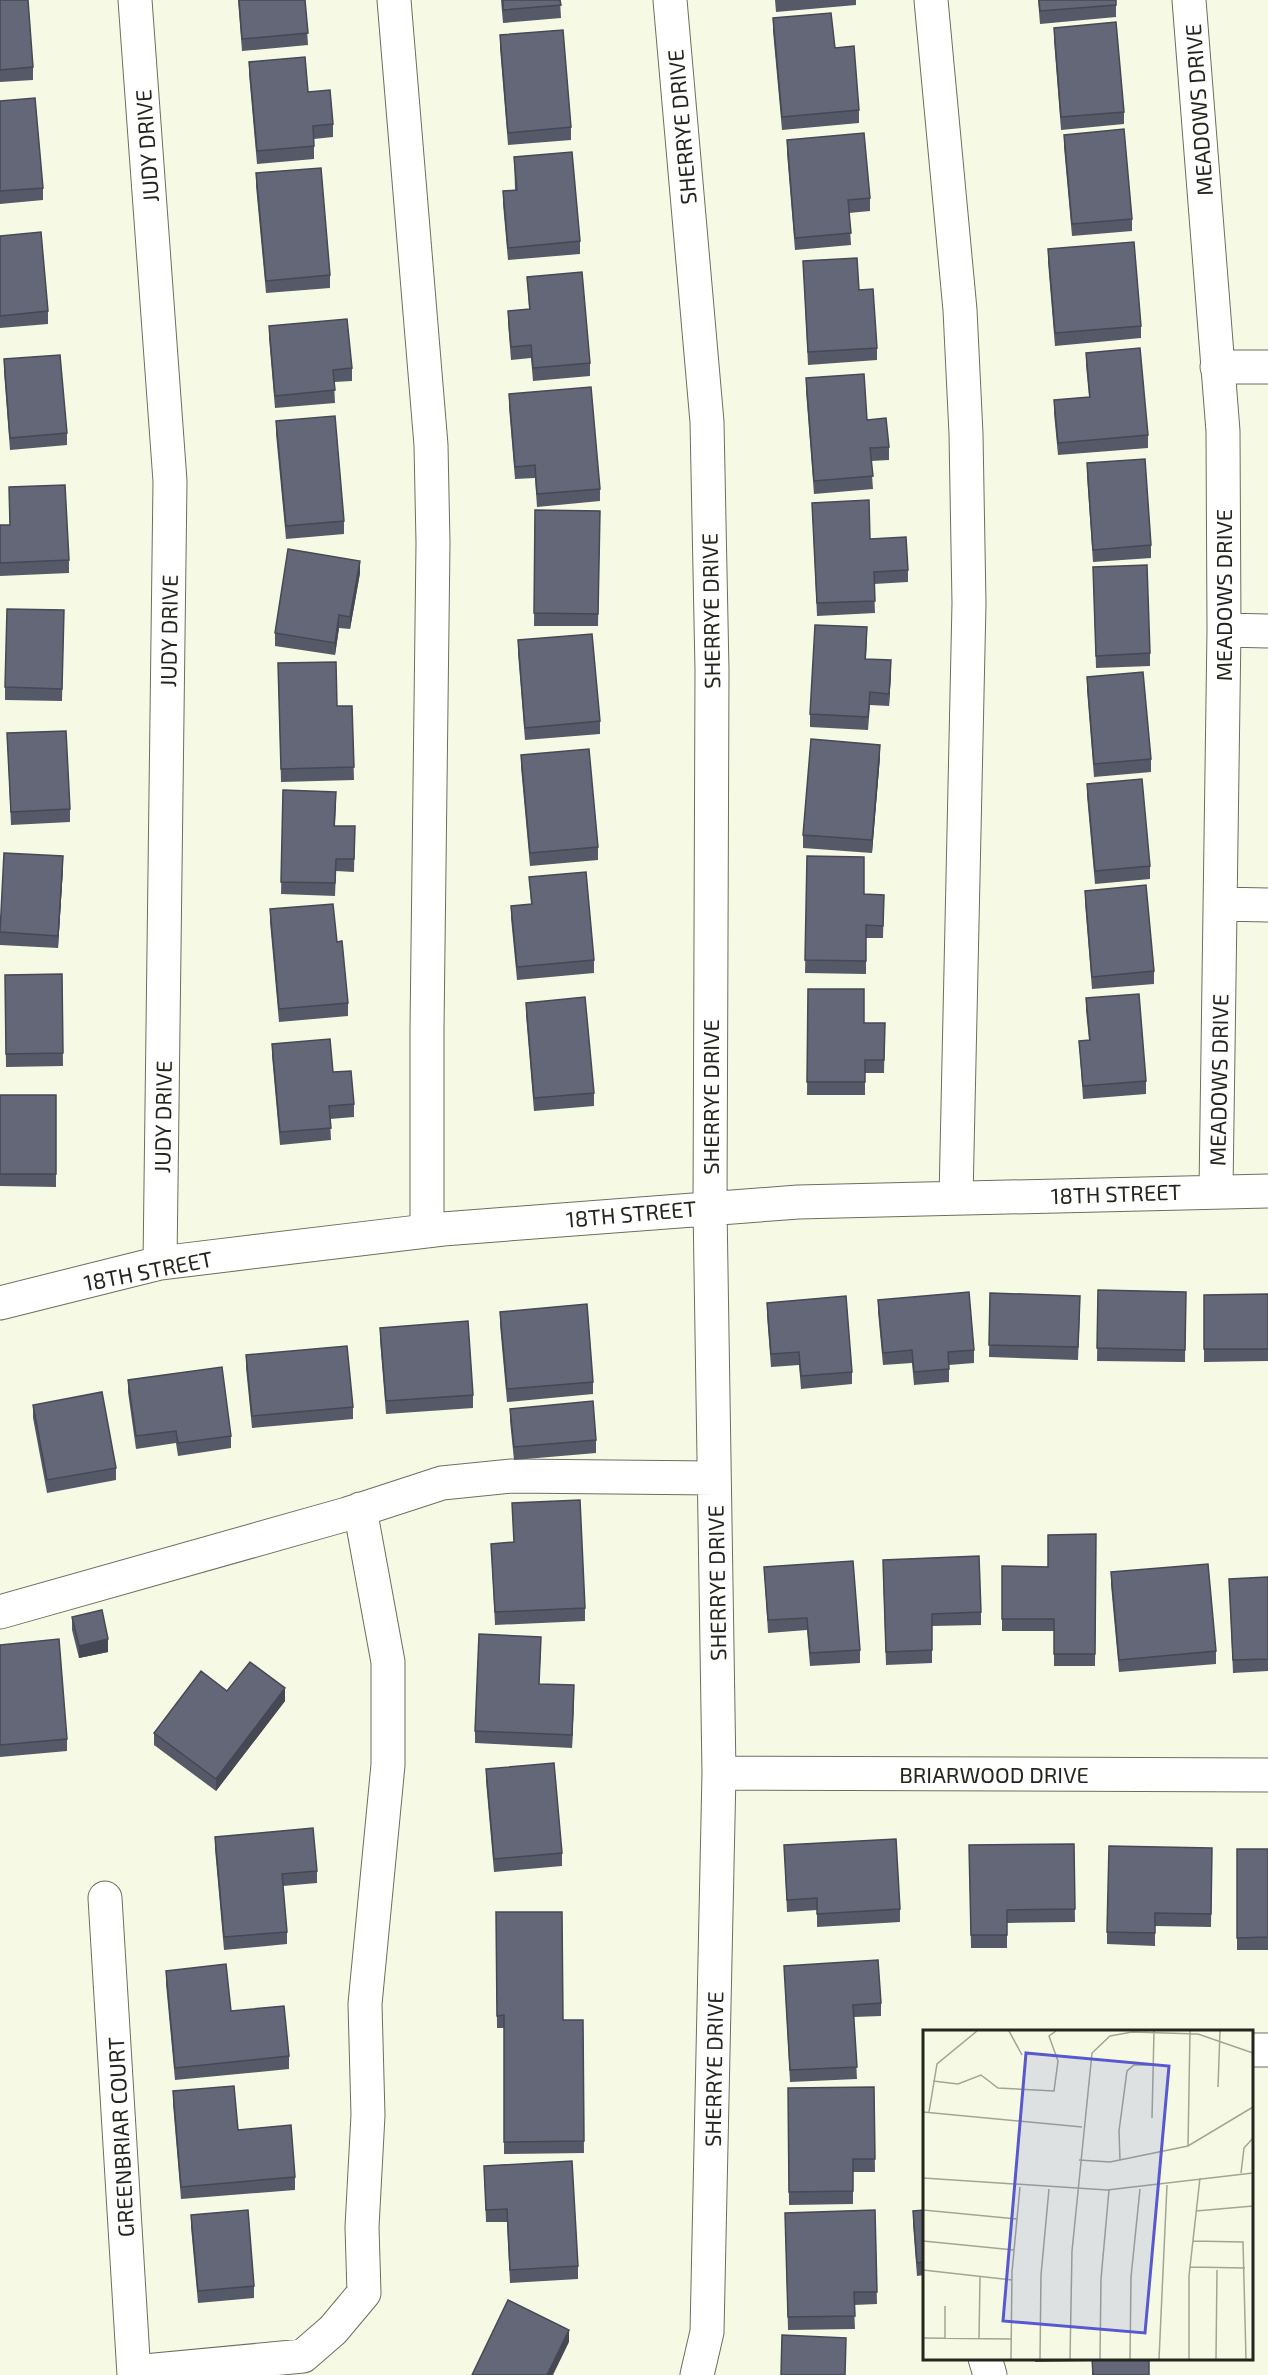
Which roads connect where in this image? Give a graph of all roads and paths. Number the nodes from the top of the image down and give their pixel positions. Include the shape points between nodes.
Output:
1 (135, 0) edge
2 (394, 0) edge
3 (670, 0) edge
4 (931, 0) edge
5 (1190, 0) edge
6 (1217, 367) junction
7 (1268, 367) edge
8 (1224, 630) junction
9 (1268, 631) edge
10 (1220, 904) junction
11 (1268, 905) edge
12 (1216, 1190) junction
13 (1268, 1191) edge
14 (956, 1197) junction
15 (710, 1207) junction
16 (427, 1231) junction
17 (160, 1263) junction
18 (0, 1303) edge
19 (714, 1478) junction
20 (360, 1509) junction
21 (0, 1612) edge
22 (719, 1773) junction
23 (1268, 1775) edge
24 (105, 1898) dead end
25 (986, 2360) edge
26 (134, 2374) edge
27 (697, 2375) edge
28 (990, 2375) edge

1 - 17 street, JUDY DRIVE via 170,481
2 - 16 street via 431,445
3 - 15 street, SHERRYE DRIVE via 707,422 712,670
4 - 14 street via 957,276 966,434 969,603
5 - 6 street, MEADOWS DRIVE
6 - 7 street
6 - 8 street, MEADOWS DRIVE via 1223,431
8 - 9 street
8 - 10 street, MEADOWS DRIVE
10 - 11 street
10 - 12 street, MEADOWS DRIVE
12 - 13 street, 18TH STREET
12 - 14 street, 18TH STREET
14 - 15 street, 18TH STREET
15 - 16 street, 18TH STREET
15 - 19 street, SHERRYE DRIVE
16 - 17 street, 18TH STREET
17 - 18 street, 18TH STREET
19 - 20 street via 512,1476 442,1483
19 - 22 street, SHERRYE DRIVE
20 - 21 street
20 - 26 street via 388,1662 388,1765 365,2004 368,2115 362,2227 364,2293 333,2330 303,2356
22 - 23 street, BRIARWOOD DRIVE
22 - 27 street, SHERRYE DRIVE via 707,2332
24 - 26 street, GREENBRIAR COURT
25 - 28 street

